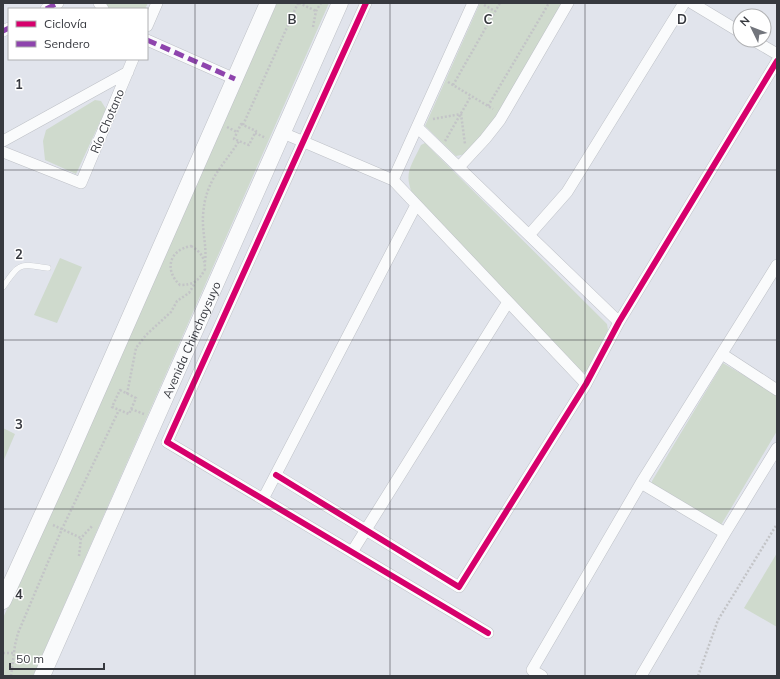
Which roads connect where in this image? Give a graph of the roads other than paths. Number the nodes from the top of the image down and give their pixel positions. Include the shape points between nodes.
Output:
1 (58, 3) edge
2 (157, 3) edge
3 (268, 3) edge
4 (340, 3) edge
5 (366, 3) edge
6 (568, 3) edge
7 (684, 3) edge
8 (692, 3) edge
9 (477, 4) edge
10 (48, 8) edge
11 (148, 24) edge
12 (732, 27) edge
13 (148, 40) edge
14 (767, 48) edge
15 (777, 54) edge
16 (777, 60) edge
17 (131, 63) edge
18 (235, 79) junction
19 (417, 127) junction
20 (282, 133) junction
21 (3, 141) edge
22 (303, 142) junction
23 (3, 152) edge
24 (460, 167) junction
25 (393, 180) junction
26 (416, 205) junction
27 (529, 235) junction
28 (777, 264) edge
29 (48, 268) dead end
30 (3, 287) edge
31 (508, 302) junction
32 (619, 322) junction
33 (722, 354) junction
34 (586, 384) junction
35 (777, 390) edge
36 (777, 448) edge
37 (276, 475) junction
38 (641, 483) junction
39 (263, 499) junction
40 (366, 529) junction
41 (725, 533) junction
42 (352, 552) junction
43 (3, 601) edge
44 (488, 633) dead end
45 (42, 676) edge
46 (542, 676) edge
47 (641, 676) edge

1 - 10 street
2 - 11 street
3 - 18 street
4 - 20 street, Avenida Chinchaysuyo
5 - 22 street
6 - 24 street via 500,120
7 - 27 street via 567,192
8 - 12 street
9 - 19 street
13 - 18 street
14 - 15 street
16 - 32 street
17 - 21 street
17 - 23 street, Río Chotano via 80,183
18 - 43 street
19 - 24 street
19 - 25 street
20 - 22 street
20 - 45 street, Avenida Chinchaysuyo
22 - 25 street
22 - 39 street via 167,442
24 - 27 street
25 - 26 street
26 - 31 street
26 - 37 street
27 - 32 street
28 - 33 street
29 - 30 lane via 24,265 18,267
31 - 34 street
31 - 40 street
32 - 34 street
33 - 35 street
33 - 38 street
34 - 40 street via 459,587
36 - 41 street
37 - 39 street
37 - 40 street
38 - 41 street
38 - 46 street via 532,670
39 - 42 street
40 - 42 street
41 - 47 street
42 - 44 street

